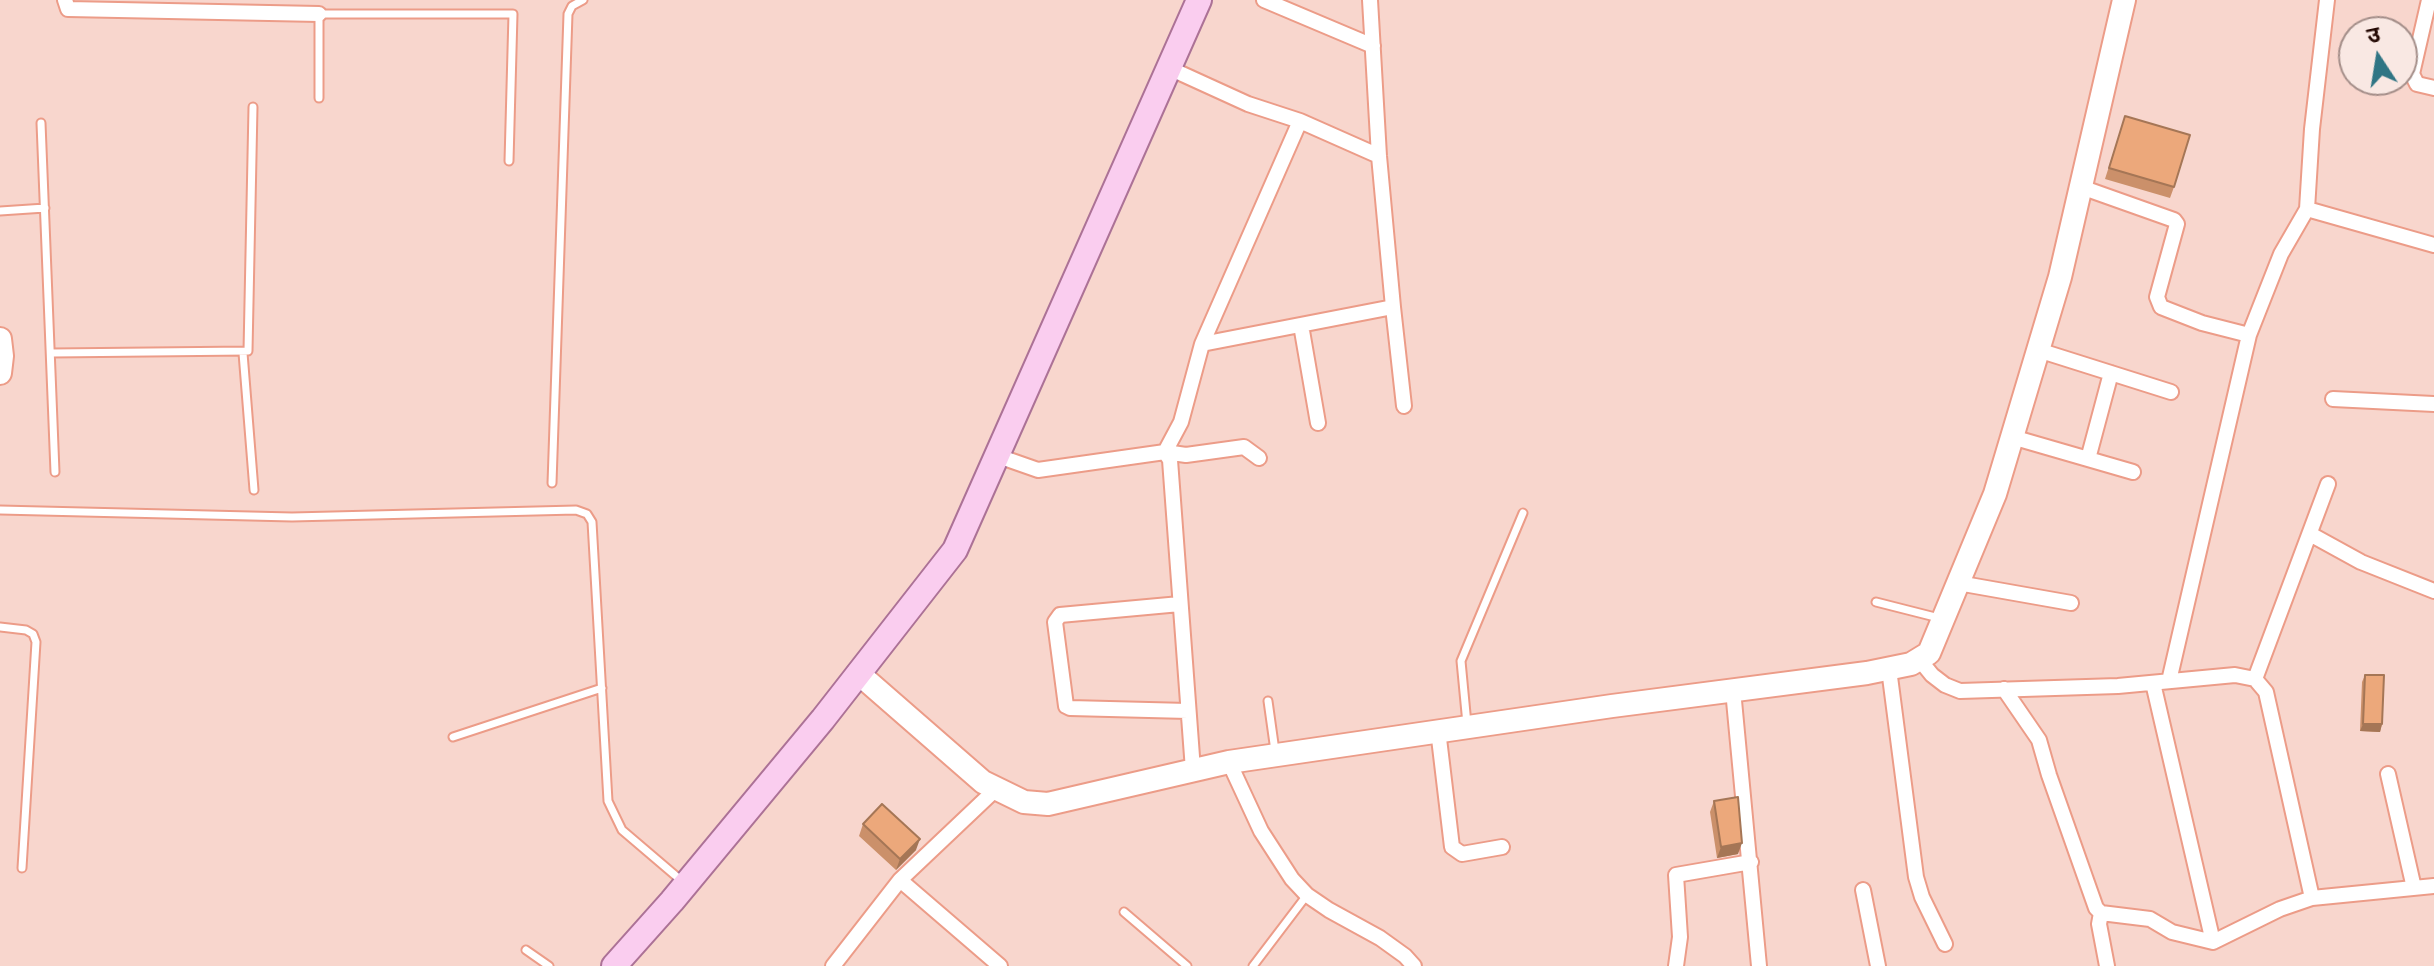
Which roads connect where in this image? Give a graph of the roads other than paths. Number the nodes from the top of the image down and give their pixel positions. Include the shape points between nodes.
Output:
1 (65, 0) edge
2 (583, 0) edge
3 (1199, 0) edge
4 (1264, 0) edge
5 (1370, 0) edge
6 (2124, 0) edge
7 (2327, 0) edge
8 (2429, 0) edge
9 (319, 14) junction
10 (1373, 46) junction
11 (1169, 68) junction
12 (2434, 88) edge
13 (319, 98) dead end
14 (253, 107) dead end
15 (1300, 121) junction
16 (41, 123) dead end
17 (1379, 156) junction
18 (509, 161) dead end
19 (2081, 187) junction
20 (45, 208) junction
21 (2307, 209) junction
22 (0, 211) edge
23 (2434, 245) edge
24 (1393, 307) junction
25 (1301, 325) junction
26 (2249, 335) junction
27 (0, 339) edge
28 (1202, 344) junction
29 (2038, 350) junction
30 (52, 353) junction
31 (243, 353) junction
32 (0, 373) edge
33 (2111, 373) junction
34 (2171, 392) dead end
35 (2333, 399) dead end
36 (2434, 404) edge
37 (1404, 406) dead end
38 (1318, 423) dead end
39 (2012, 437) junction
40 (1165, 452) junction
41 (998, 456) junction
42 (1259, 458) dead end
43 (2088, 459) junction
44 (55, 472) dead end
45 (2133, 472) dead end
46 (552, 483) dead end
47 (2328, 484) dead end
48 (254, 490) dead end
49 (0, 510) edge
50 (1523, 513) dead end
51 (2310, 534) junction
52 (1958, 583) junction
53 (2434, 591) edge
54 (1876, 602) dead end
55 (2071, 603) dead end
56 (1180, 604) junction
57 (1943, 619) junction
58 (0, 627) edge
59 (1919, 659) junction
60 (1889, 669) junction
61 (858, 673) junction
62 (2255, 679) junction
63 (2161, 682) junction
64 (602, 688) junction
65 (2004, 689) junction
66 (1733, 690) junction
67 (1268, 701) dead end
68 (1188, 711) junction
69 (1467, 726) junction
70 (1438, 730) junction
71 (453, 737) dead end
72 (1275, 755) junction
73 (1229, 762) junction
74 (1193, 770) junction
75 (2388, 774) dead end
76 (995, 790) junction
77 (1502, 847) dead end
78 (1751, 862) junction
79 (22, 868) dead end
80 (900, 880) junction
81 (686, 884) junction
82 (2434, 886) edge
83 (2414, 888) junction
84 (1863, 890) dead end
85 (1307, 895) junction
86 (2312, 898) junction
87 (1124, 912) dead end
88 (2101, 913) junction
89 (2213, 942) junction
90 (1945, 944) dead end
91 (526, 950) dead end
92 (549, 966) edge
93 (614, 966) edge
94 (833, 966) edge
95 (1000, 966) edge
96 (1187, 966) edge
97 (1253, 966) edge
98 (1414, 966) edge
99 (1676, 966) edge
100 (1759, 966) edge
101 (1878, 966) edge
102 (2107, 966) edge

1 - 9 street via 68,9
2 - 46 lane via 568,14
3 - 11 main road
4 - 10 street
5 - 10 street
6 - 19 main road
7 - 21 street
8 - 12 street via 2412,74 2417,84
9 - 13 lane
9 - 18 lane via 513,14
10 - 17 street
11 - 15 street
11 - 41 main road
14 - 31 lane via 249,346
15 - 17 street
15 - 28 street
16 - 20 lane
17 - 24 street
19 - 26 street via 2177,224 2157,297 2161,307
19 - 29 main road
20 - 22 lane
20 - 30 lane
21 - 23 street
21 - 26 street via 2281,254
24 - 25 street
24 - 37 street
25 - 28 street
25 - 38 street
26 - 63 street
27 - 32 main road
28 - 40 street via 1181,422
29 - 33 street
29 - 39 main road
30 - 31 lane
30 - 44 lane
31 - 48 lane
33 - 34 street
33 - 43 street
35 - 36 street
39 - 43 street
39 - 52 main road
40 - 41 street via 1038,470
40 - 42 street via 1186,455 1244,447
40 - 56 street via 1170,460
41 - 61 main road via 955,550
43 - 45 street
47 - 51 street
49 - 64 lane via 292,517 576,510 592,522
50 - 69 lane via 1461,661
51 - 53 street via 2361,562
51 - 62 street
52 - 55 street
52 - 57 main road
54 - 57 lane
56 - 68 street
56 - 68 street via 1060,615 1055,622 1066,706
57 - 59 main road via 1929,653
58 - 79 lane via 26,630 36,642
59 - 60 main road
59 - 65 street via 1938,680 1960,691
60 - 66 main road
60 - 90 street via 1916,877
61 - 76 main road
61 - 81 main road
62 - 63 street via 2235,675
62 - 86 street via 2266,692
63 - 65 street
63 - 89 street
64 - 71 lane
64 - 81 lane via 608,801 614,817 632,841
65 - 88 street via 2039,740
66 - 69 main road
66 - 78 street
67 - 72 lane
68 - 74 street
69 - 70 main road
70 - 72 main road
70 - 77 street via 1452,847 1462,854
72 - 73 main road
73 - 74 main road
73 - 85 street via 1276,856
74 - 76 main road via 1048,804 1024,802
75 - 83 street
76 - 80 street
78 - 99 street via 1676,875
78 - 100 street
80 - 94 street
80 - 95 street
81 - 93 main road
82 - 83 street
83 - 86 street
84 - 101 street
85 - 97 lane
85 - 98 street via 1380,938
86 - 89 street
87 - 96 lane
88 - 89 street via 2150,919 2172,932
88 - 102 street
91 - 92 lane

